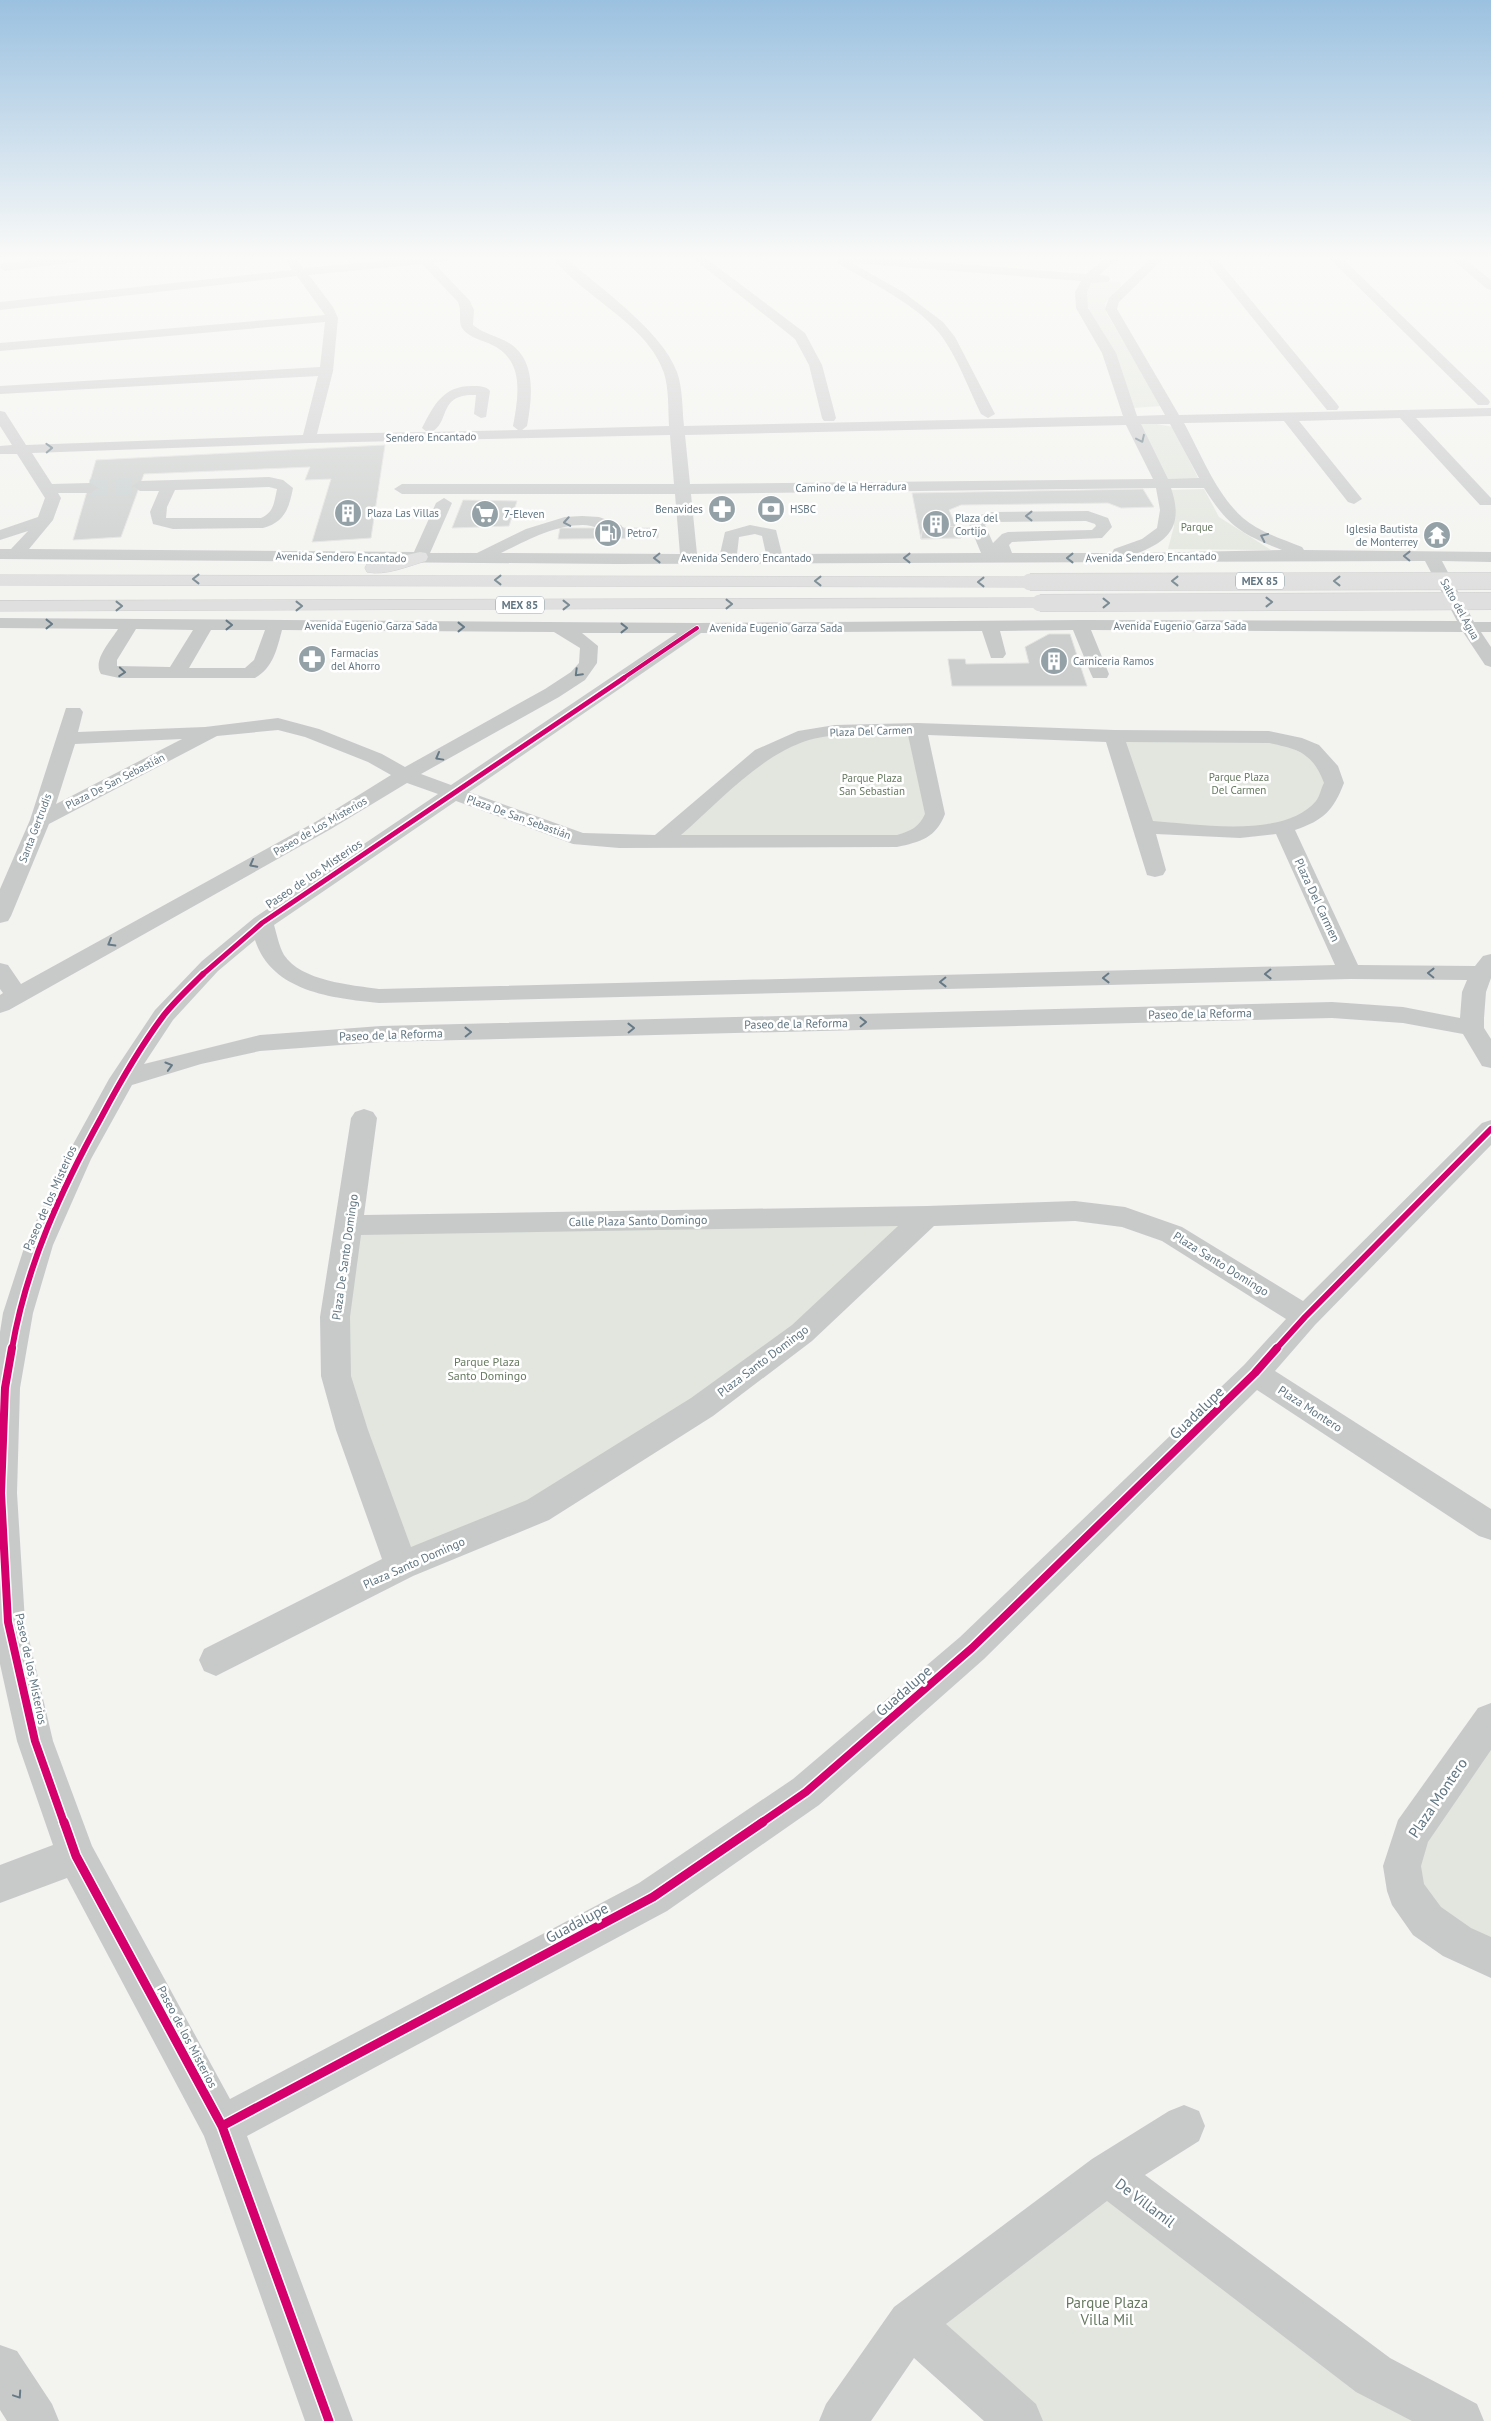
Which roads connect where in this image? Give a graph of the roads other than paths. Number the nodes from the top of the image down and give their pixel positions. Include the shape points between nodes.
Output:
1 (309, 372) edge
2 (326, 372) edge
3 (522, 372) edge
4 (670, 372) edge
5 (819, 372) edge
6 (967, 372) edge
7 (1115, 372) edge
8 (1147, 372) edge
9 (1304, 372) edge
10 (1454, 372) edge
11 (523, 385) junction
12 (0, 390) edge
13 (483, 391) junction
14 (1488, 405) edge
15 (1332, 406) junction
16 (523, 411) junction
17 (436, 414) junction
18 (481, 414) junction
19 (988, 414) junction
20 (1404, 414) junction
21 (0, 415) edge
22 (1172, 415) junction
23 (1130, 416) junction
24 (828, 418) junction
25 (1289, 418) junction
26 (520, 426) junction
27 (676, 427) junction
28 (429, 428) junction
29 (310, 434) junction
30 (11, 442) edge
31 (0, 450) edge
32 (1162, 484) junction
33 (1209, 484) junction
34 (140, 486) tunnel mouth
35 (170, 486) junction
36 (90, 488) tunnel mouth
37 (49, 489) junction
38 (402, 489) dead end
39 (682, 489) junction
40 (1354, 499) dead end
41 (1486, 502) dead end
42 (444, 504) dead end
43 (229, 512) junction
44 (45, 520) junction
45 (0, 535) edge
46 (8, 554) edge
47 (1309, 555) junction
48 (184, 556) junction
49 (256, 556) junction
50 (420, 557) junction
51 (1431, 557) junction
52 (1484, 557) edge
53 (478, 558) junction
54 (689, 558) junction
55 (728, 558) junction
56 (775, 558) junction
57 (998, 558) junction
58 (1104, 558) junction
59 (616, 559) junction
60 (1491, 577) edge
61 (238, 579) junction
62 (0, 580) edge
63 (1491, 581) edge
64 (1491, 601) edge
65 (0, 606) edge
66 (1397, 610) junction
67 (0, 623) edge
68 (130, 624) junction
69 (205, 625) junction
70 (275, 625) junction
71 (1086, 625) junction
72 (990, 626) junction
73 (1468, 626) junction
74 (1491, 627) edge
75 (559, 628) junction
76 (697, 628) junction
77 (1385, 628) junction
78 (997, 654) dead end
79 (1491, 661) edge
80 (176, 673) junction
81 (1100, 674) dead end
82 (73, 712) dead end
83 (917, 729) junction
84 (212, 731) junction
85 (1114, 736) junction
86 (67, 738) junction
87 (405, 776) junction
88 (452, 794) junction
89 (40, 820) junction
90 (1144, 827) junction
91 (1284, 829) junction
92 (663, 840) junction
93 (1155, 870) dead end
94 (0, 916) edge
95 (262, 923) junction
96 (1485, 967) edge
97 (0, 970) edge
98 (1350, 972) junction
99 (8, 1000) edge
100 (1472, 1028) junction
101 (1491, 1060) edge
102 (122, 1080) junction
103 (364, 1118) dead end
104 (1491, 1129) edge
105 (927, 1216) junction
106 (349, 1225) junction
107 (1306, 1317) junction
108 (1255, 1373) junction
109 (2, 1389) edge
110 (1491, 1526) edge
111 (401, 1566) junction
112 (216, 1660) dead end
113 (1491, 1720) edge
114 (76, 1856) junction
115 (0, 1884) edge
116 (1491, 1958) edge
117 (222, 2126) junction
118 (1184, 2126) dead end
119 (1107, 2174) junction
120 (910, 2323) junction
121 (0, 2368) edge
122 (35, 2421) edge
123 (329, 2421) edge
124 (842, 2421) edge
125 (1019, 2421) edge
126 (1460, 2421) edge

1 - 12 street
2 - 29 street
3 - 11 street
4 - 27 street
5 - 24 street
6 - 19 street
7 - 23 street
8 - 22 street
9 - 15 street
10 - 14 street
11 - 13 street
11 - 16 street
13 - 17 street via 448,395
13 - 18 street
14 - 15 street, Sendero Encantado
14 - 20 street, Sendero Encantado
15 - 22 street, Sendero Encantado
16 - 18 street
16 - 26 street
17 - 18 street
17 - 28 street
19 - 23 street, Sendero Encantado
19 - 24 street, Sendero Encantado
20 - 25 street, Sendero Encantado
20 - 41 street
21 - 30 street
22 - 23 street, Sendero Encantado
22 - 25 street, Sendero Encantado
22 - 33 street
23 - 27 street, Sendero Encantado via 961,423
23 -> 32 street
24 - 27 street, Sendero Encantado
25 - 40 street
26 - 27 street, Sendero Encantado
26 - 28 street, Sendero Encantado
27 - 29 street, Sendero Encantado
27 - 39 street
28 - 29 street, Sendero Encantado
29 - 30 street, Sendero Encantado
30 - 31 street, Sendero Encantado
30 - 37 street
32 - 33 street, Camino de la Herradura
32 - 39 street, Camino de la Herradura
32 - 58 street via 1169,511 1160,534 1148,543
47 -> 33 street via 1256,534 1238,522
34 - 35 street
35 - 43 street via 164,494 157,517 159,521 173,524
35 - 43 street via 274,482 285,488 280,513 272,520 250,525
36 - 37 street
37 - 44 street via 53,498
38 - 39 street, Camino de la Herradura
39 - 54 street
42 - 50 street
43 - 48 street via 208,543
43 - 49 street via 226,538 230,547
44 - 45 street
44 - 46 street
46 - 48 street, Avenida Sendero Encantado
51 -> 47 street, Avenida Sendero Encantado
47 - 58 street, Avenida Sendero Encantado
48 - 49 street, Avenida Sendero Encantado
49 - 50 street, Avenida Sendero Encantado
50 - 53 street, Avenida Sendero Encantado
50 - 61 highway via 390,566
51 - 52 street, Avenida Sendero Encantado
51 - 73 street, Salto del Agua
52 - 60 street
53 - 59 street, Avenida Sendero Encantado
59 -> 53 street via 615,533 606,523 583,520 554,525
54 - 55 street, Avenida Sendero Encantado
54 -> 59 street, Avenida Sendero Encantado
55 - 56 street, Avenida Sendero Encantado
55 - 56 street via 731,535 752,529 770,533
57 -> 56 street, Avenida Sendero Encantado
57 -> 57 street via 1001,544 1008,537 1096,535 1104,527 1102,521 1088,516 982,519 977,524
58 -> 57 street, Avenida Sendero Encantado
58 - 66 street via 1345,566 1377,578 1391,595
61 -> 62 highway, MEX 85
63 -> 61 highway, MEX 85, bridge
65 -> 64 highway, Avenida Eugenio Garza Sada / MEX 85, bridge
66 - 71 street via 1383,616 1168,617
66 - 77 street via 1398,618
67 -> 68 street, Avenida Eugenio Garza Sada
68 - 69 street, Avenida Eugenio Garza Sada
68 -> 80 street via 108,660 108,670
69 -> 70 street, Avenida Eugenio Garza Sada
69 - 80 street
70 -> 75 street, Avenida Eugenio Garza Sada
70 - 80 street via 263,663 257,670 248,674
71 - 72 street, Avenida Eugenio Garza Sada
71 - 77 street, Avenida Eugenio Garza Sada
71 - 81 street
72 - 76 street, Avenida Eugenio Garza Sada
72 - 78 street
73 - 74 street, Avenida Eugenio Garza Sada
73 - 77 street, Avenida Eugenio Garza Sada
73 - 79 street, Salto del Agua
75 -> 76 street, Avenida Eugenio Garza Sada
75 -> 87 street, Paseo de Los Misterios via 589,646 588,663 578,676 552,694
76 - 88 street, Paseo de los Misterios
82 - 86 street, Santa Gertrudis
83 - 85 street, Plaza Del Carmen
83 - 92 street, Plaza Del Carmen via 835,731 805,735 782,743 762,754
83 - 92 street, Plaza De San Sebastián via 935,814 931,826 920,835 897,841
84 - 86 street
84 - 87 street, Plaza De San Sebastián via 278,724 340,744
84 - 89 street, Plaza De San Sebastián
85 - 90 street
85 - 91 street, Plaza Del Carmen via 1269,737 1312,749 1328,766 1334,783 1325,804
86 - 89 street, Santa Gertrudis
87 - 88 street, Plaza De San Sebastián
87 -> 99 street, Paseo de Los Misterios via 324,825
88 - 92 street, Plaza De San Sebastián via 580,839 619,842
88 - 95 street, Paseo de los Misterios
89 - 94 street, Santa Gertrudis
90 - 91 street, Plaza Del Carmen via 1256,832
90 - 93 street
91 - 98 street, Plaza Del Carmen
98 -> 95 street via 379,996 308,982 280,966 267,945
95 - 102 street, Paseo de los Misterios via 210,966 164,1015
96 -> 98 street
96 - 100 street via 1472,1002
97 - 99 street
100 - 101 street
102 -> 100 street, Paseo de la Reforma via 198,1057 260,1043 373,1035 1332,1010 1403,1015
102 - 109 street, Paseo de los Misterios via 78,1160 39,1245 18,1313
103 - 106 street, Plaza De Santo Domingo
104 - 107 street, Guadalupe
105 - 106 street, Calle Plaza Santo Domingo
105 - 107 street, Plaza Santo Domingo via 1075,1211 1125,1217 1172,1234
105 - 111 street, Plaza Santo Domingo via 802,1333 702,1407 538,1510
106 - 111 street, Plaza De Santo Domingo via 335,1317 336,1376
107 - 108 street, Guadalupe
108 - 110 street, Plaza Montero
108 - 117 street, Guadalupe via 972,1648 806,1792 653,1897
109 - 114 street, Paseo de los Misterios via 1,1493 8,1622 35,1741
111 - 112 street, Plaza Santo Domingo
113 - 116 street, Plaza Montero via 1411,1834 1402,1866 1406,1891 1427,1921 1457,1942
114 - 115 street
114 - 117 street, Paseo de los Misterios
117 - 123 street, Paseo de los Misterios
118 - 119 street
119 - 120 street, De Villamil
119 - 126 street, De Villamil via 1373,2374
120 - 124 street, De Villamil
120 - 125 street
121 -> 122 street

